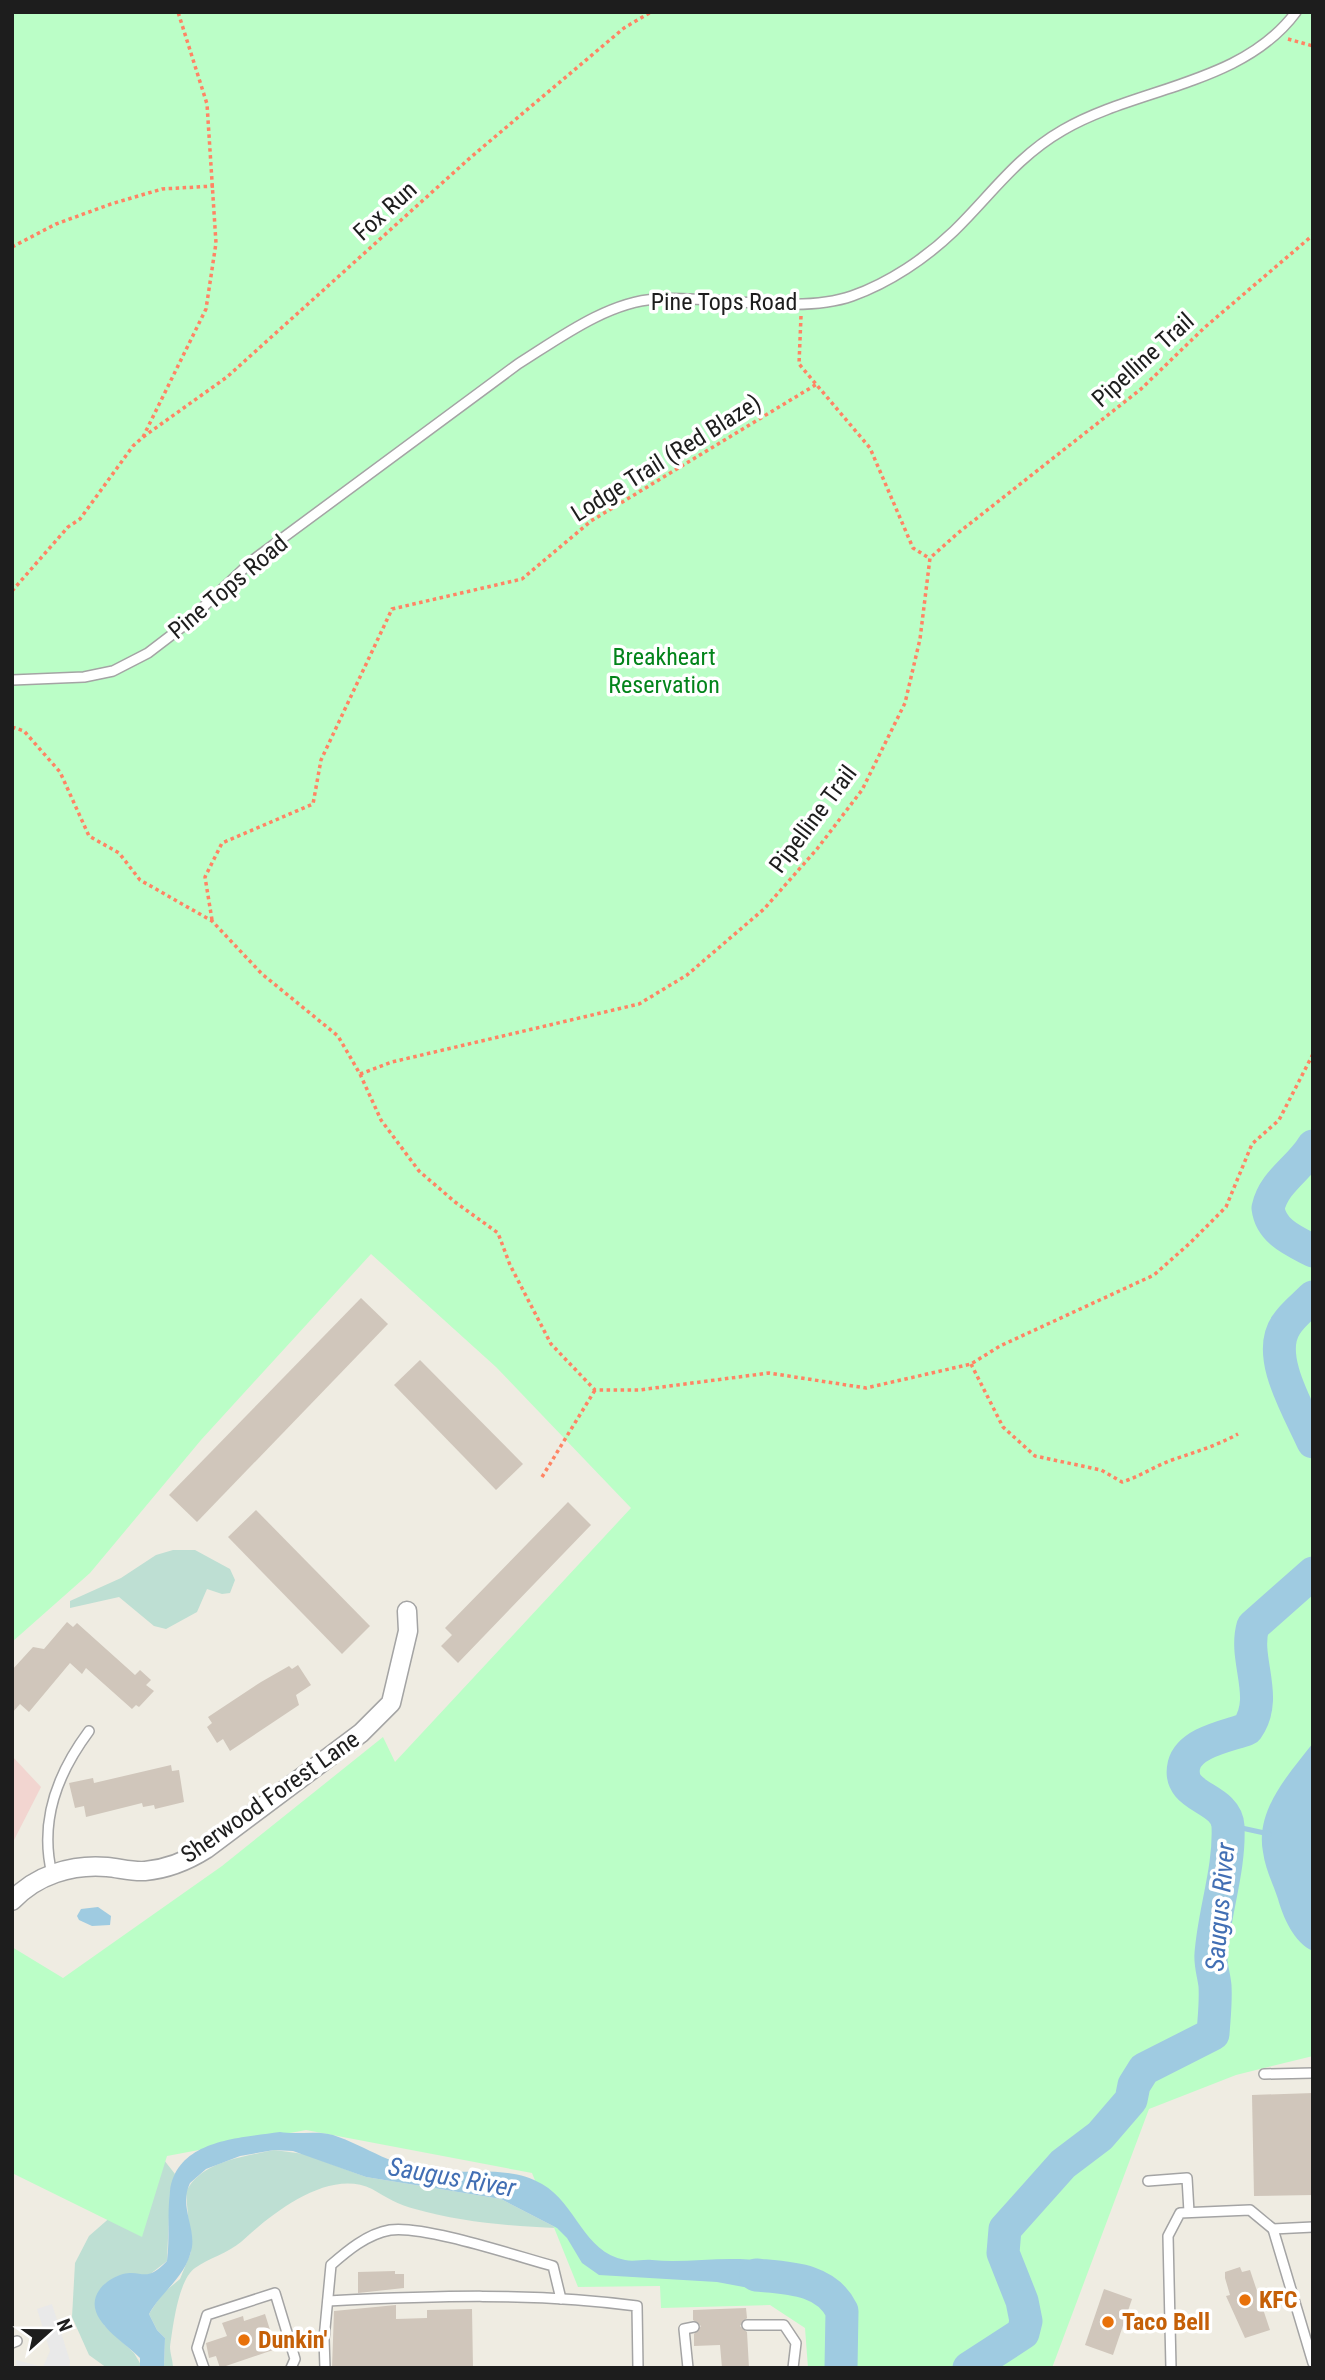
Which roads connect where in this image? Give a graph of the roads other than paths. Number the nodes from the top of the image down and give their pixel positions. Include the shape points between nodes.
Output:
1 (1296, 12) edge
2 (12, 680) edge
3 (407, 1611) dead end
4 (89, 1731) dead end
5 (52, 1874) junction
6 (12, 1901) edge
7 (1313, 2073) edge
8 (1264, 2074) dead end
9 (1148, 2181) dead end
10 (1189, 2212) junction
11 (1313, 2227) edge
12 (1273, 2229) junction
13 (561, 2299) junction
14 (328, 2301) junction
15 (747, 2325) dead end
16 (694, 2327) dead end
17 (1313, 2363) edge
18 (204, 2368) edge
19 (291, 2368) edge
20 (325, 2368) edge
21 (639, 2368) edge
22 (688, 2368) edge
23 (793, 2368) edge
24 (1171, 2368) edge

1 - 2 lane, Pine Tops Road via 1264,46 1063,130 1035,148 984,195 954,231 914,263 849,297 802,303 654,299 615,309 518,364 253,560 148,653 113,670 84,677
3 - 5 street, Sherwood Forest Lane via 408,1631 391,1703 361,1733 206,1849 184,1861 145,1871 83,1867
4 - 5 lane via 66,1763 56,1787 46,1839
5 - 6 street, Sherwood Forest Lane
7 - 8 lane
9 - 10 lane via 1187,2178
10 - 12 lane via 1251,2210
10 - 24 lane via 1180,2213 1168,2236
11 - 12 lane
12 - 17 lane
13 - 14 lane
13 - 14 lane via 553,2266 430,2234 390,2230 352,2246 331,2265
13 - 21 lane via 637,2306
14 - 20 lane
15 - 23 lane via 783,2325 796,2343
16 - 22 lane via 684,2329
18 - 19 lane via 197,2348 207,2315 275,2293 295,2359

